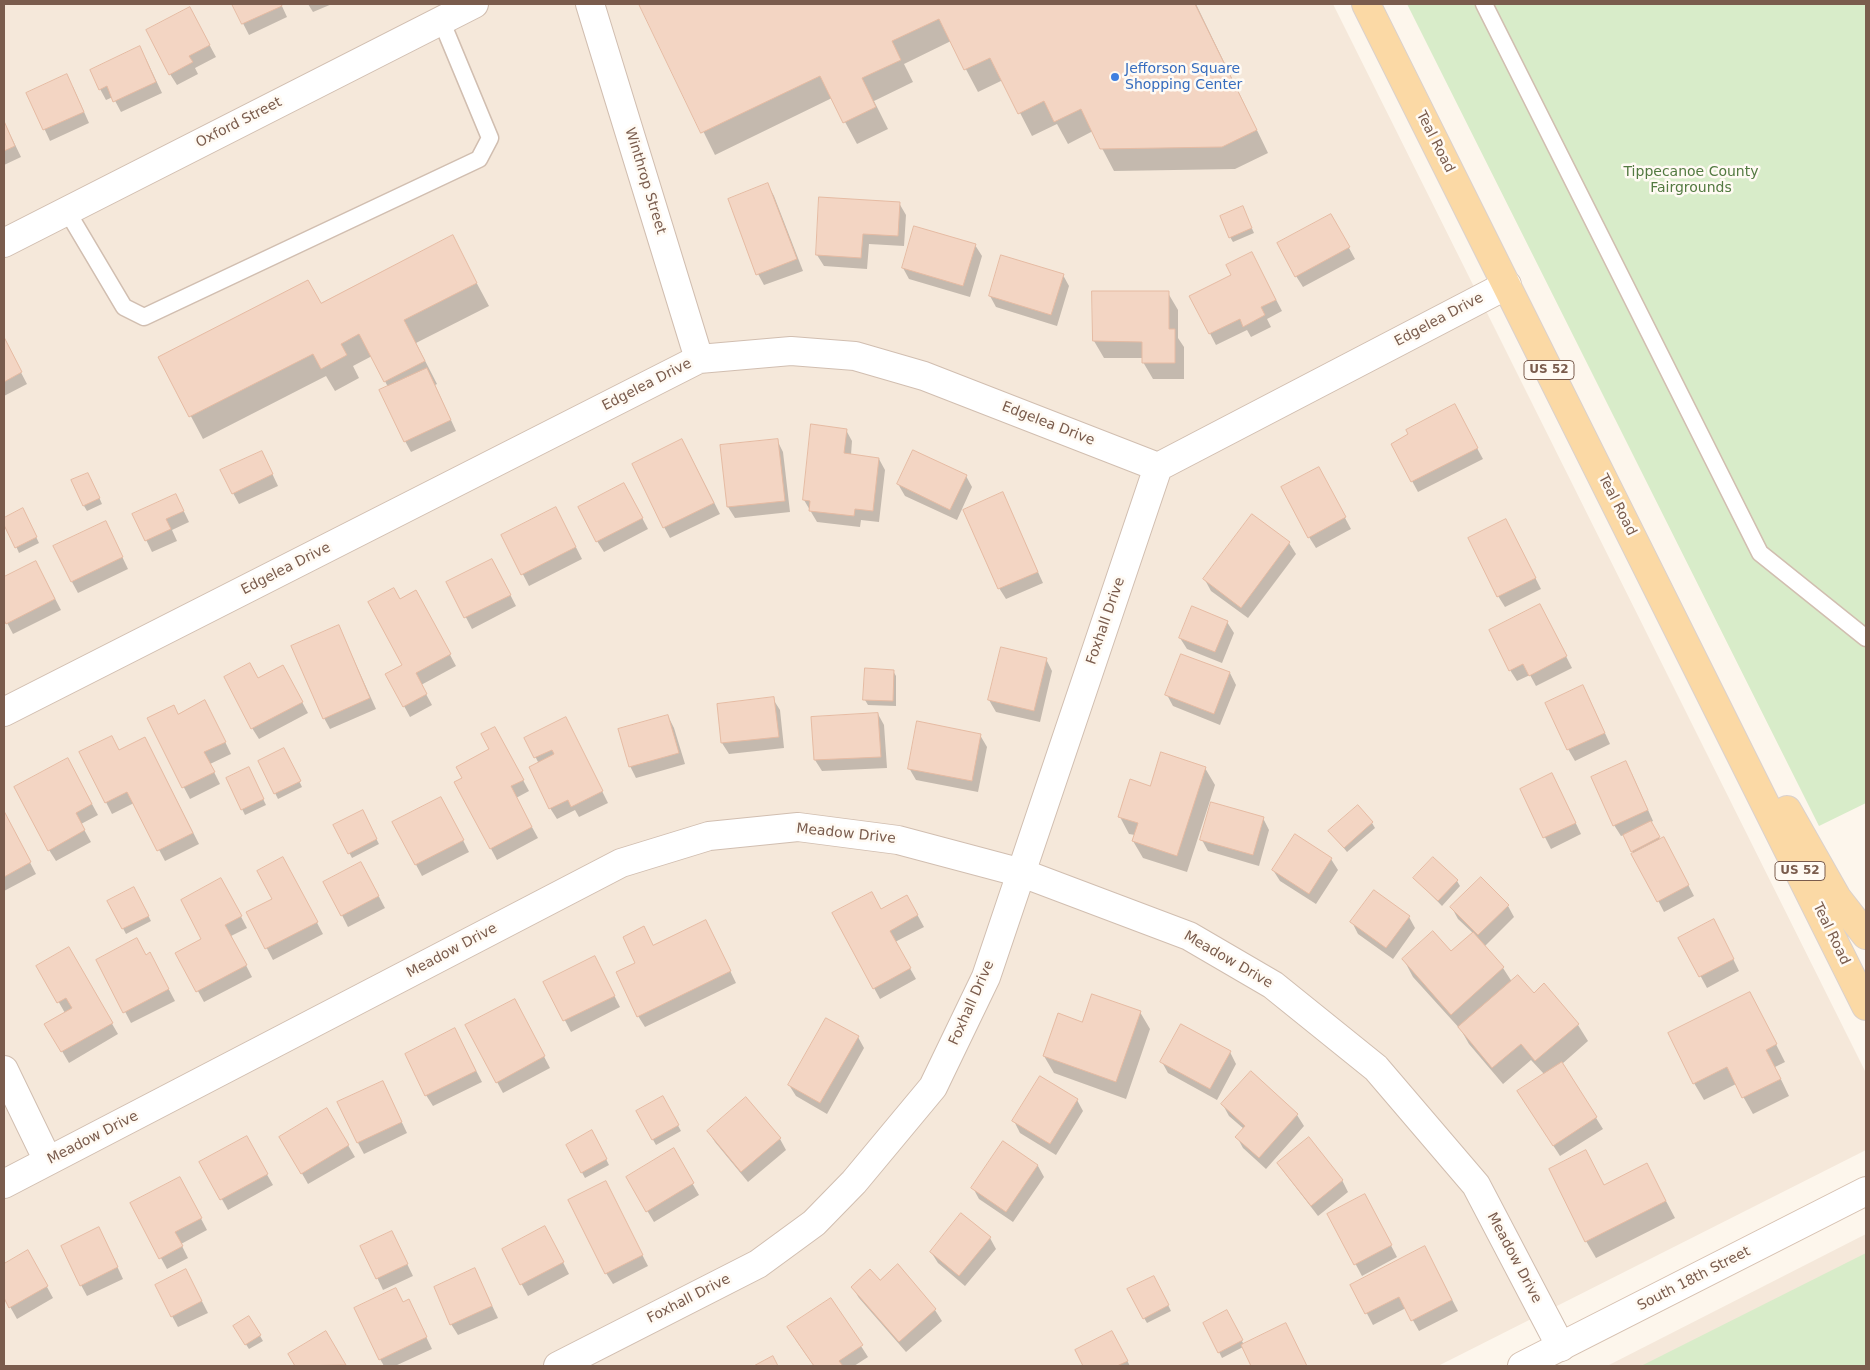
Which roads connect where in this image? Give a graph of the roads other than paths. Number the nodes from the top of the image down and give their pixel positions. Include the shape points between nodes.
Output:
1 (474, 4) edge
2 (590, 4) edge
3 (1366, 4) edge
4 (1484, 4) edge
5 (441, 20) junction
6 (67, 211) junction
7 (4, 243) edge
8 (1507, 285) junction
9 (699, 359) junction
10 (1158, 467) junction
11 (1866, 638) edge
12 (4, 712) edge
13 (1733, 737) junction
14 (1022, 873) junction
15 (1866, 935) edge
16 (1866, 1006) edge
17 (4, 1070) edge
18 (48, 1161) junction
19 (4, 1184) edge
20 (1866, 1191) edge
21 (1560, 1347) junction
22 (558, 1366) edge
23 (1522, 1366) edge

1 - 5 street, Oxford Street
2 - 9 street, Winthrop Street
3 - 8 main road, Teal Road / US 52
4 - 11 lane via 1760,554
5 - 6 street, Oxford Street
5 - 6 lane via 490,138 479,159 144,317 124,307
6 - 7 street, Oxford Street
8 - 10 street, Edgelea Drive
8 - 13 main road, Teal Road / US 52
9 - 10 street, Edgelea Drive via 791,351 855,356 924,376
9 - 12 street, Edgelea Drive
10 - 14 street, Foxhall Drive
13 - 15 main road via 1795,820 1837,898
13 - 16 main road, Teal Road / US 52
14 - 18 street, Meadow Drive via 898,840 798,827 700,839 621,863
14 - 21 street, Meadow Drive via 1189,936 1273,985 1376,1068 1476,1185
14 - 22 street, Foxhall Drive via 986,977 933,1087 854,1182 814,1224 758,1264
17 - 18 street
18 - 19 street, Meadow Drive
20 - 21 street, South 18th Street
21 - 23 street, South 18th Street

